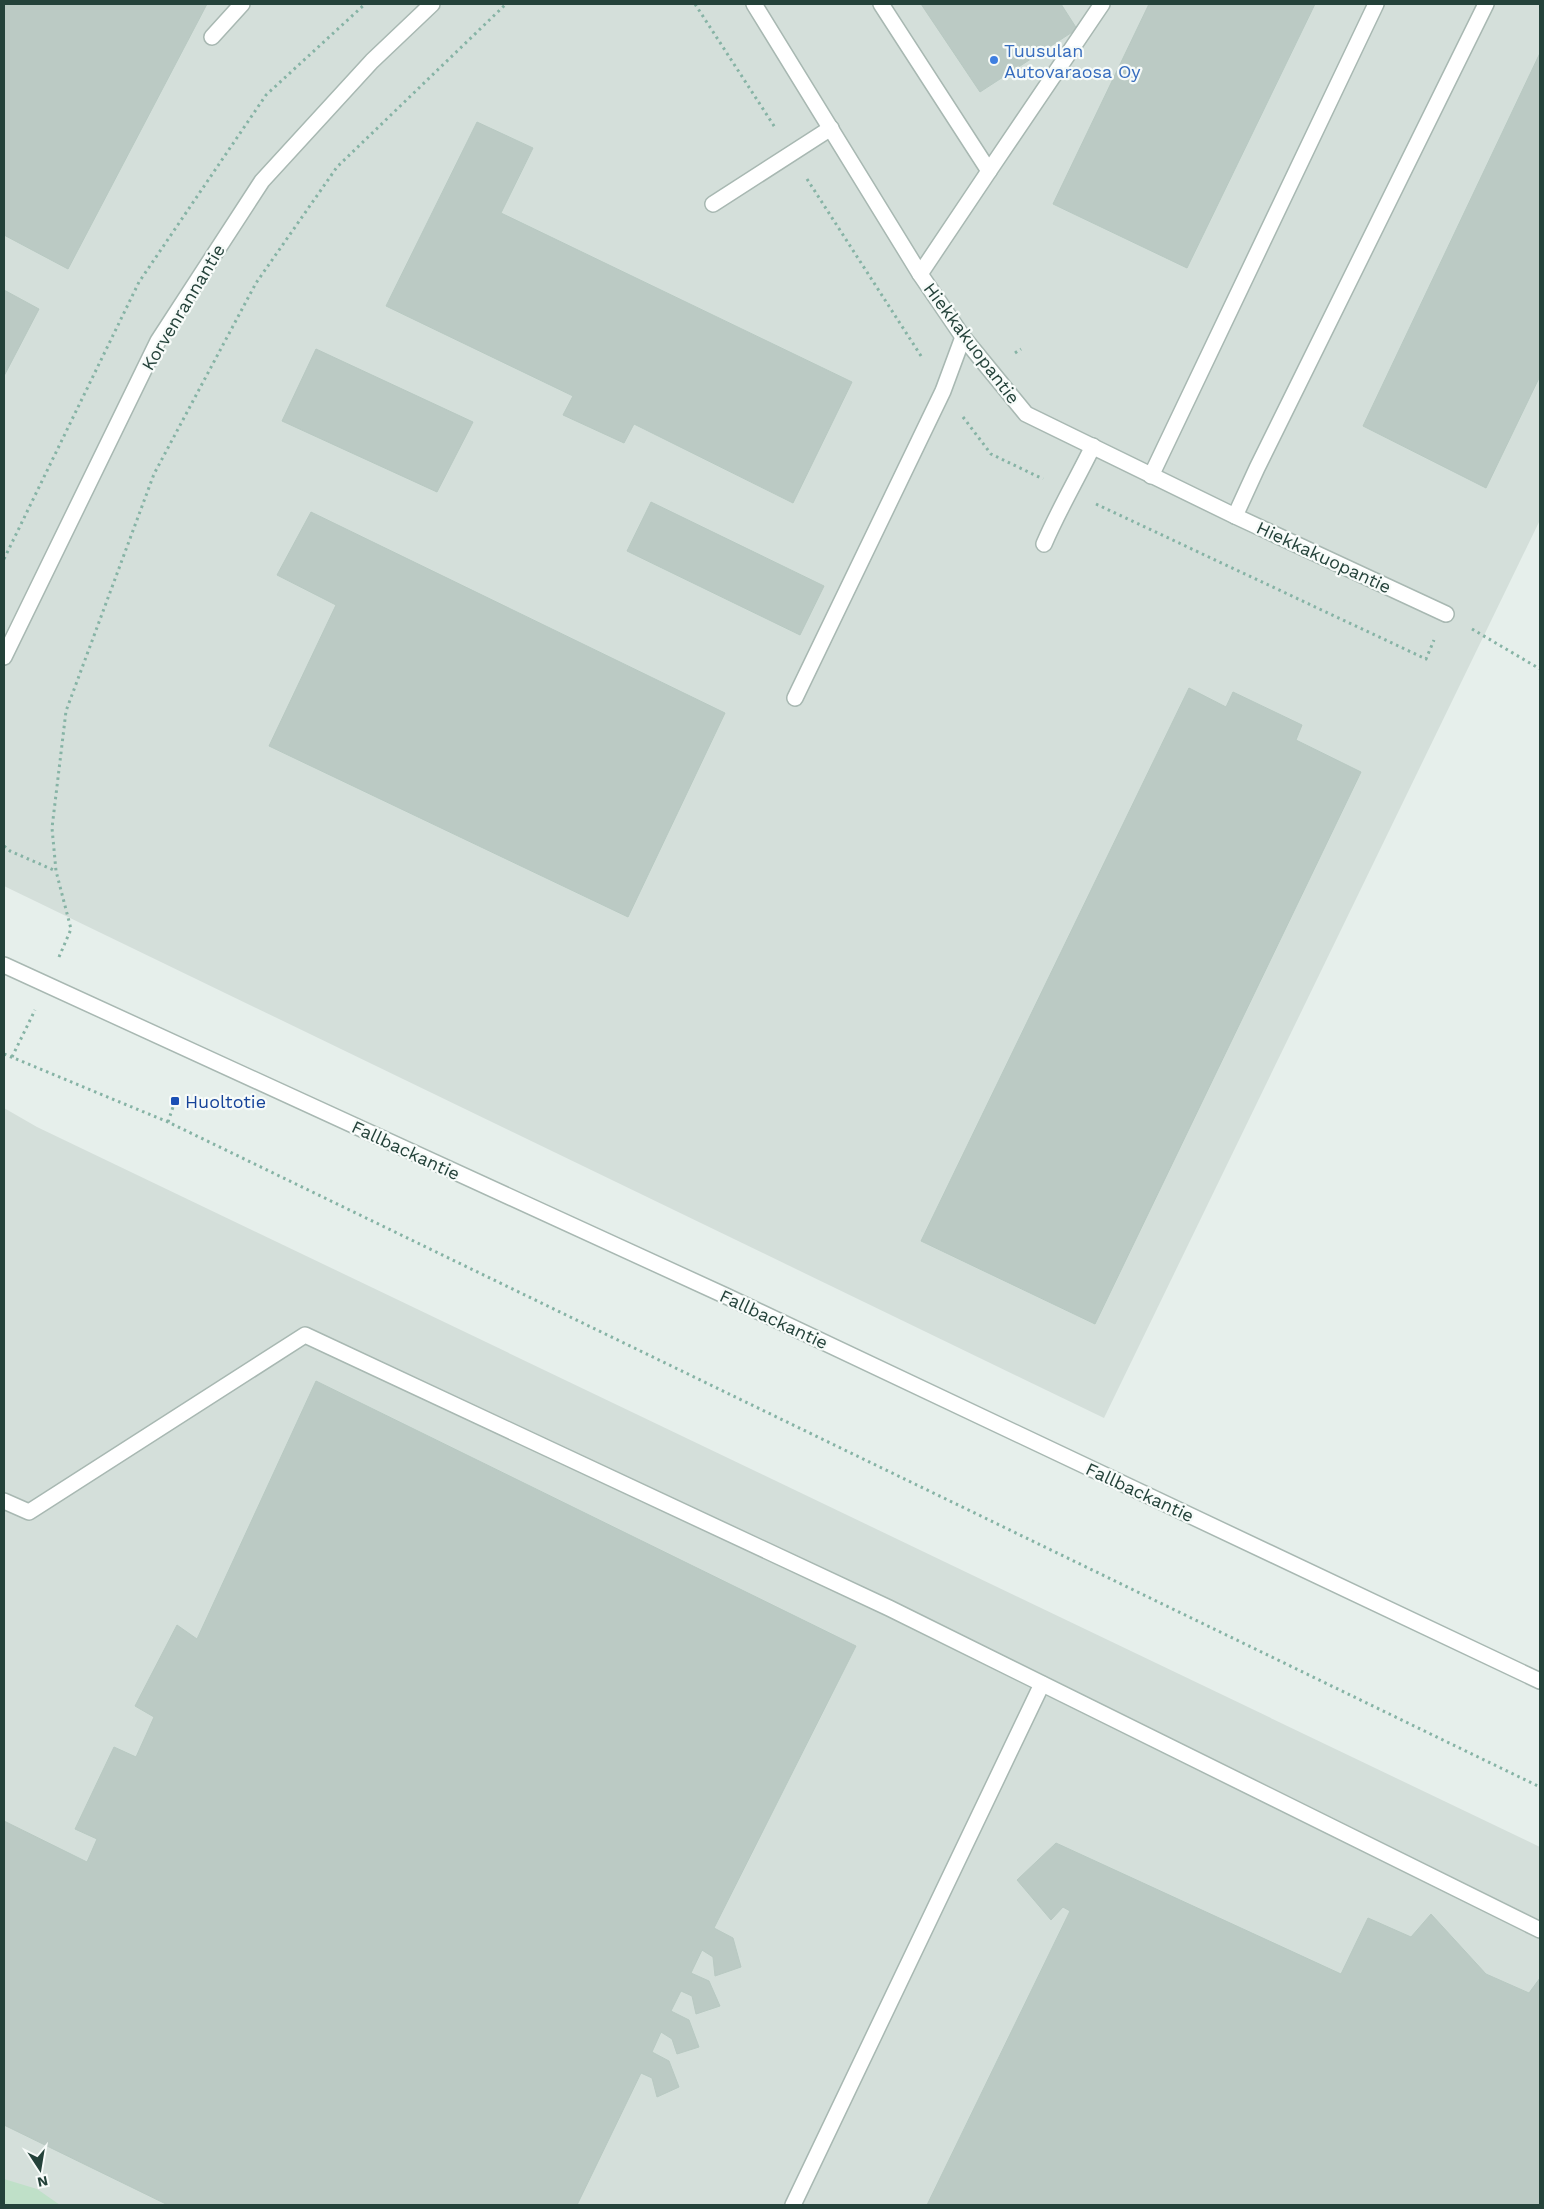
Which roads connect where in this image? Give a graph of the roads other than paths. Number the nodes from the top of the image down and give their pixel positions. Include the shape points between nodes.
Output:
1 (242, 4) edge
2 (432, 4) edge
3 (754, 4) edge
4 (881, 4) edge
5 (1102, 4) edge
6 (1376, 4) edge
7 (1486, 4) edge
8 (212, 37) dead end
9 (831, 128) junction
10 (989, 171) junction
11 (712, 204) dead end
12 (920, 274) junction
13 (963, 337) junction
14 (1093, 446) junction
15 (1152, 476) junction
16 (1235, 516) junction
17 (1044, 544) dead end
18 (1446, 614) road end
19 (4, 657) edge
20 (795, 698) dead end
21 (4, 965) edge
22 (4, 1500) edge
23 (1540, 1681) edge
24 (1042, 1684) junction
25 (1540, 1930) edge
26 (793, 2205) edge

1 - 8 street
2 - 19 street, Korvenrannantie via 372,61 262,180 158,340
3 - 9 street, Hiekkakuopantie
4 - 10 street
5 - 10 street
6 - 15 street
7 - 16 street
9 - 11 street
9 - 12 street, Hiekkakuopantie
10 - 12 street
12 - 13 street, Hiekkakuopantie
13 - 14 street, Hiekkakuopantie via 1026,414
13 - 20 street via 943,391
14 - 15 street, Hiekkakuopantie
14 - 17 street
15 - 16 street, Hiekkakuopantie
16 - 18 street, Hiekkakuopantie
21 - 23 street, Fallbackantie via 726,1296
22 - 24 street via 29,1512 305,1335 889,1608
24 - 25 street
24 - 26 street

